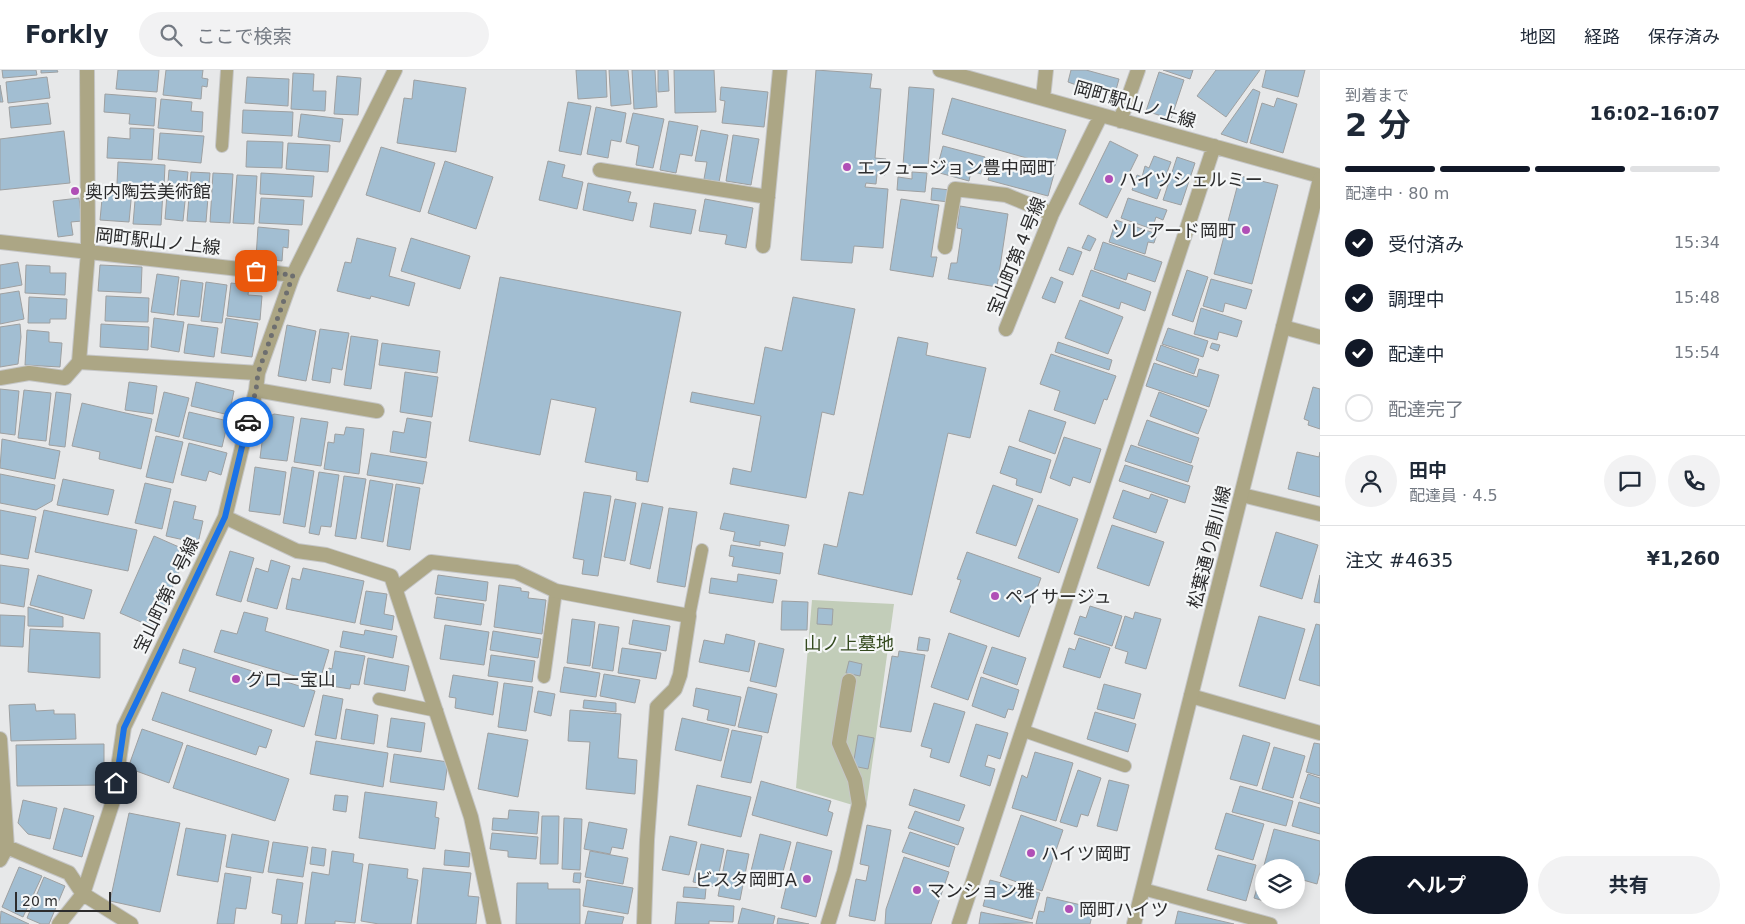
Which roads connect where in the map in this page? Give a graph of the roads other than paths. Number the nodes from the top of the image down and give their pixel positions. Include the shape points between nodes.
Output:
1 (87, 70) edge
2 (227, 70) edge
3 (395, 70) edge
4 (780, 70) edge
5 (940, 70) edge
6 (1046, 70) edge
7 (1138, 70) edge
8 (1043, 98) junction
9 (1101, 115) junction
10 (1120, 121) junction
11 (222, 146) dead end
12 (1214, 146) junction
13 (600, 170) dead end
14 (1320, 177) edge
15 (768, 197) junction
16 (1052, 214) junction
17 (0, 242) edge
18 (763, 246) dead end
19 (945, 247) dead end
20 (88, 252) junction
21 (293, 275) junction
22 (1283, 327) junction
23 (1006, 329) dead end
24 (1320, 337) edge
25 (79, 362) junction
26 (258, 373) junction
27 (0, 378) edge
28 (256, 390) junction
29 (377, 411) dead end
30 (1242, 495) junction
31 (1320, 514) edge
32 (225, 517) junction
33 (702, 550) dead end
34 (396, 590) junction
35 (556, 591) junction
36 (689, 616) junction
37 (544, 677) dead end
38 (850, 681) dead end
39 (1191, 696) junction
40 (379, 699) dead end
41 (437, 711) junction
42 (1024, 731) junction
43 (1320, 733) edge
44 (0, 739) edge
45 (1126, 766) dead end
46 (3, 854) edge
47 (1143, 889) junction
48 (83, 894) junction
49 (59, 924) edge
50 (132, 924) edge
51 (494, 924) edge
52 (644, 924) edge
53 (828, 924) edge
54 (959, 924) edge
55 (1134, 924) edge
56 (1271, 924) edge

1 - 20 street
2 - 11 lane
3 - 21 street
4 - 15 street
5 - 8 street, 岡町駅山ノ上線
6 - 8 street
7 - 10 street
8 - 9 street, 岡町駅山ノ上線
9 - 10 street, 岡町駅山ノ上線
9 - 16 street, 宝山町第４号線
10 - 12 street, 岡町駅山ノ上線
12 - 14 street, 岡町駅山ノ上線
12 - 42 street
13 - 15 street
14 - 22 street, 松葉通り唐川線
15 - 18 street
16 - 19 street via 1006,195 955,189
16 - 23 street, 宝山町第４号線
17 - 20 street, 岡町駅山ノ上線
20 - 21 street, 岡町駅山ノ上線
20 - 25 street
21 - 26 street, 宝山町第６号線
22 - 24 street
22 - 30 street, 松葉通り唐川線
25 - 26 street
25 - 27 street via 65,378 29,373
26 - 28 street, 宝山町第６号線
28 - 29 street
28 - 32 street, 宝山町第６号線
30 - 31 street
30 - 39 street, 松葉通り唐川線
32 - 34 street via 297,551 326,555 391,576
32 - 48 street, 宝山町第６号線 via 124,728 113,802
33 - 36 lane
34 - 35 street via 431,562 516,572
34 - 41 street
35 - 36 street
35 - 37 lane
36 - 52 street via 680,675 675,689 657,707
38 - 53 street via 839,743 855,780 859,804
39 - 43 street
39 - 47 street, 松葉通り唐川線
40 - 41 lane
41 - 51 street via 471,817
42 - 45 lane
42 - 54 street
44 - 46 street
46 - 48 street via 69,873
47 - 55 street, 松葉通り唐川線
47 - 56 lane
48 - 49 street, 宝山町第６号線
48 - 50 street

